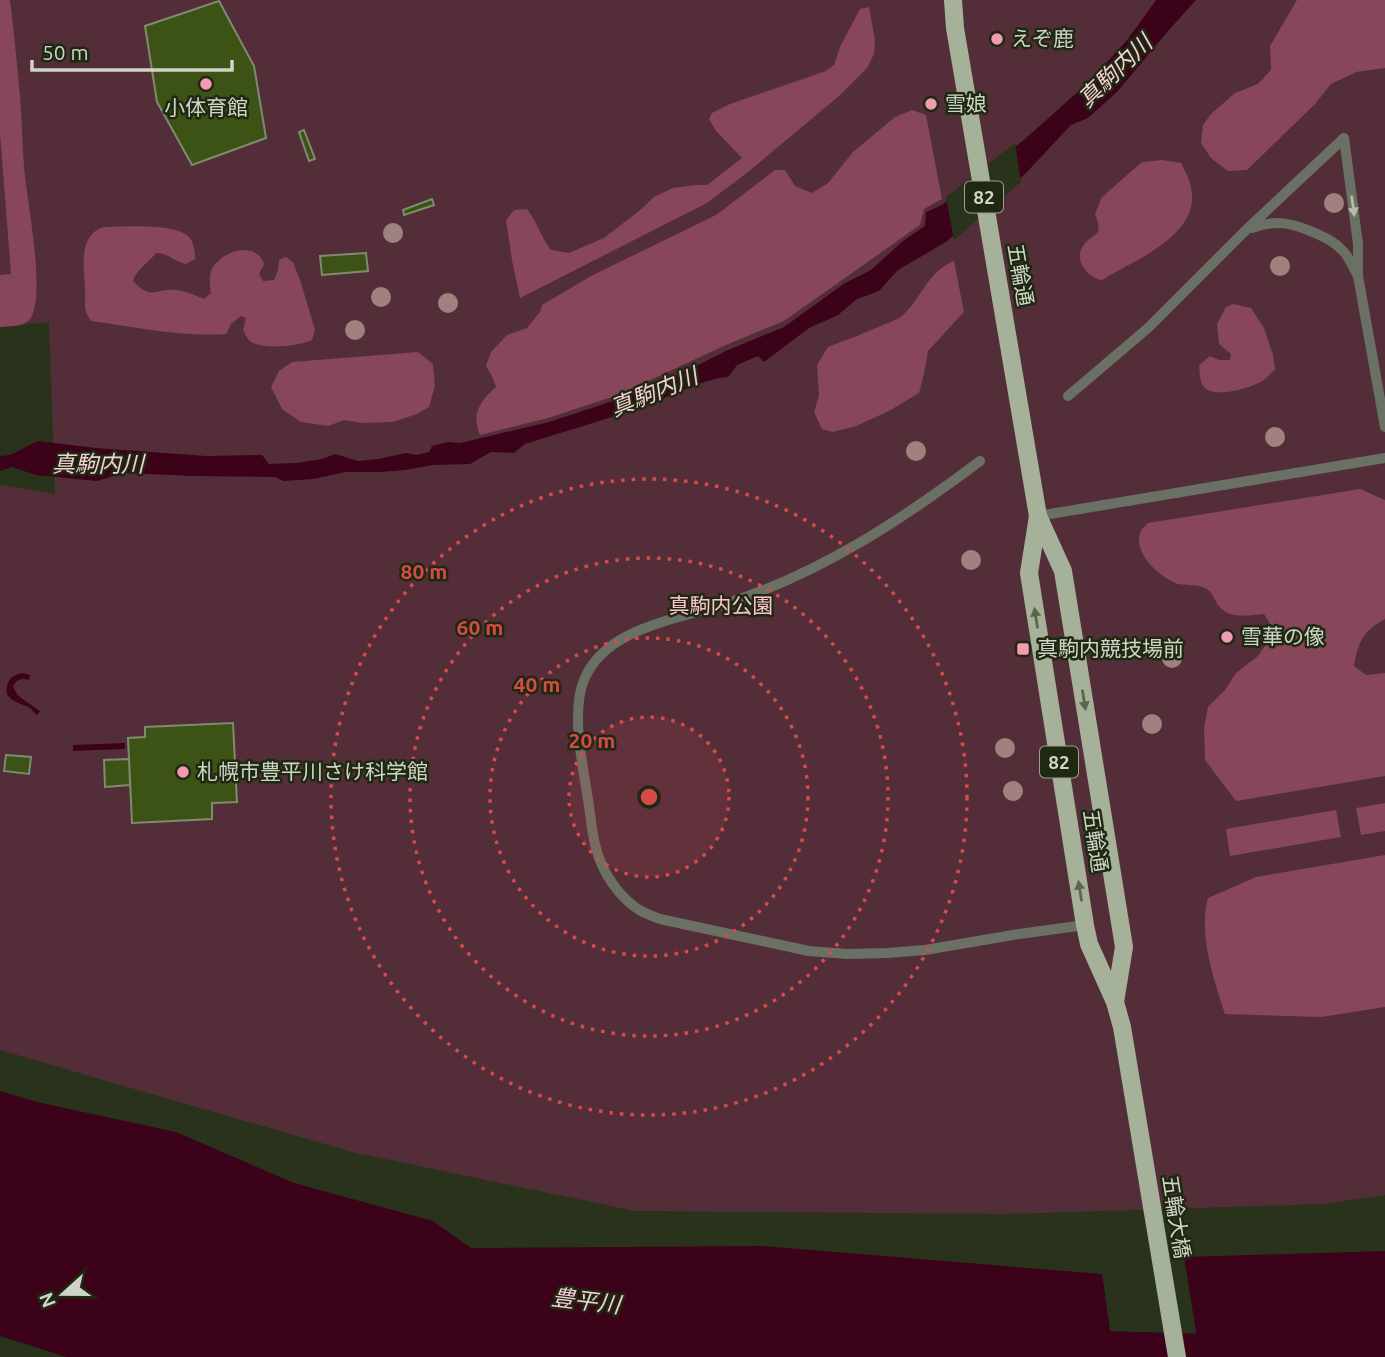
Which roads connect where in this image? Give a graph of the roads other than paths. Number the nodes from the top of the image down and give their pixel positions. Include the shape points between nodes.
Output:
1 (953, 0) edge
2 (1246, 230) junction
3 (1358, 276) junction
4 (1068, 396) dead end
5 (1385, 427) edge
6 (1385, 458) edge
7 (980, 461) dead end
8 (1038, 516) junction
9 (1085, 925) junction
10 (1115, 1002) junction
11 (1131, 1085) joint
12 (1177, 1357) edge

1 - 8 main road, 五輪通 / 82
2 - 3 lane via 1264,224 1295,224 1331,240
2 -> 3 lane via 1344,138
2 - 4 lane via 1148,328
3 - 5 lane
6 - 8 lane
7 - 9 lane via 930,499 831,558 748,597 629,634 596,661 584,680 579,736 596,849 620,894 640,911 809,951 925,950
9 -> 8 main road, 五輪通 / 82 via 1029,573
8 -> 10 main road, 五輪通 / 82 via 1063,571 1124,947
9 - 10 main road, 五輪通 / 82
10 - 11 main road, 五輪通 / 82
11 - 12 main road, 五輪大橋 / 82

